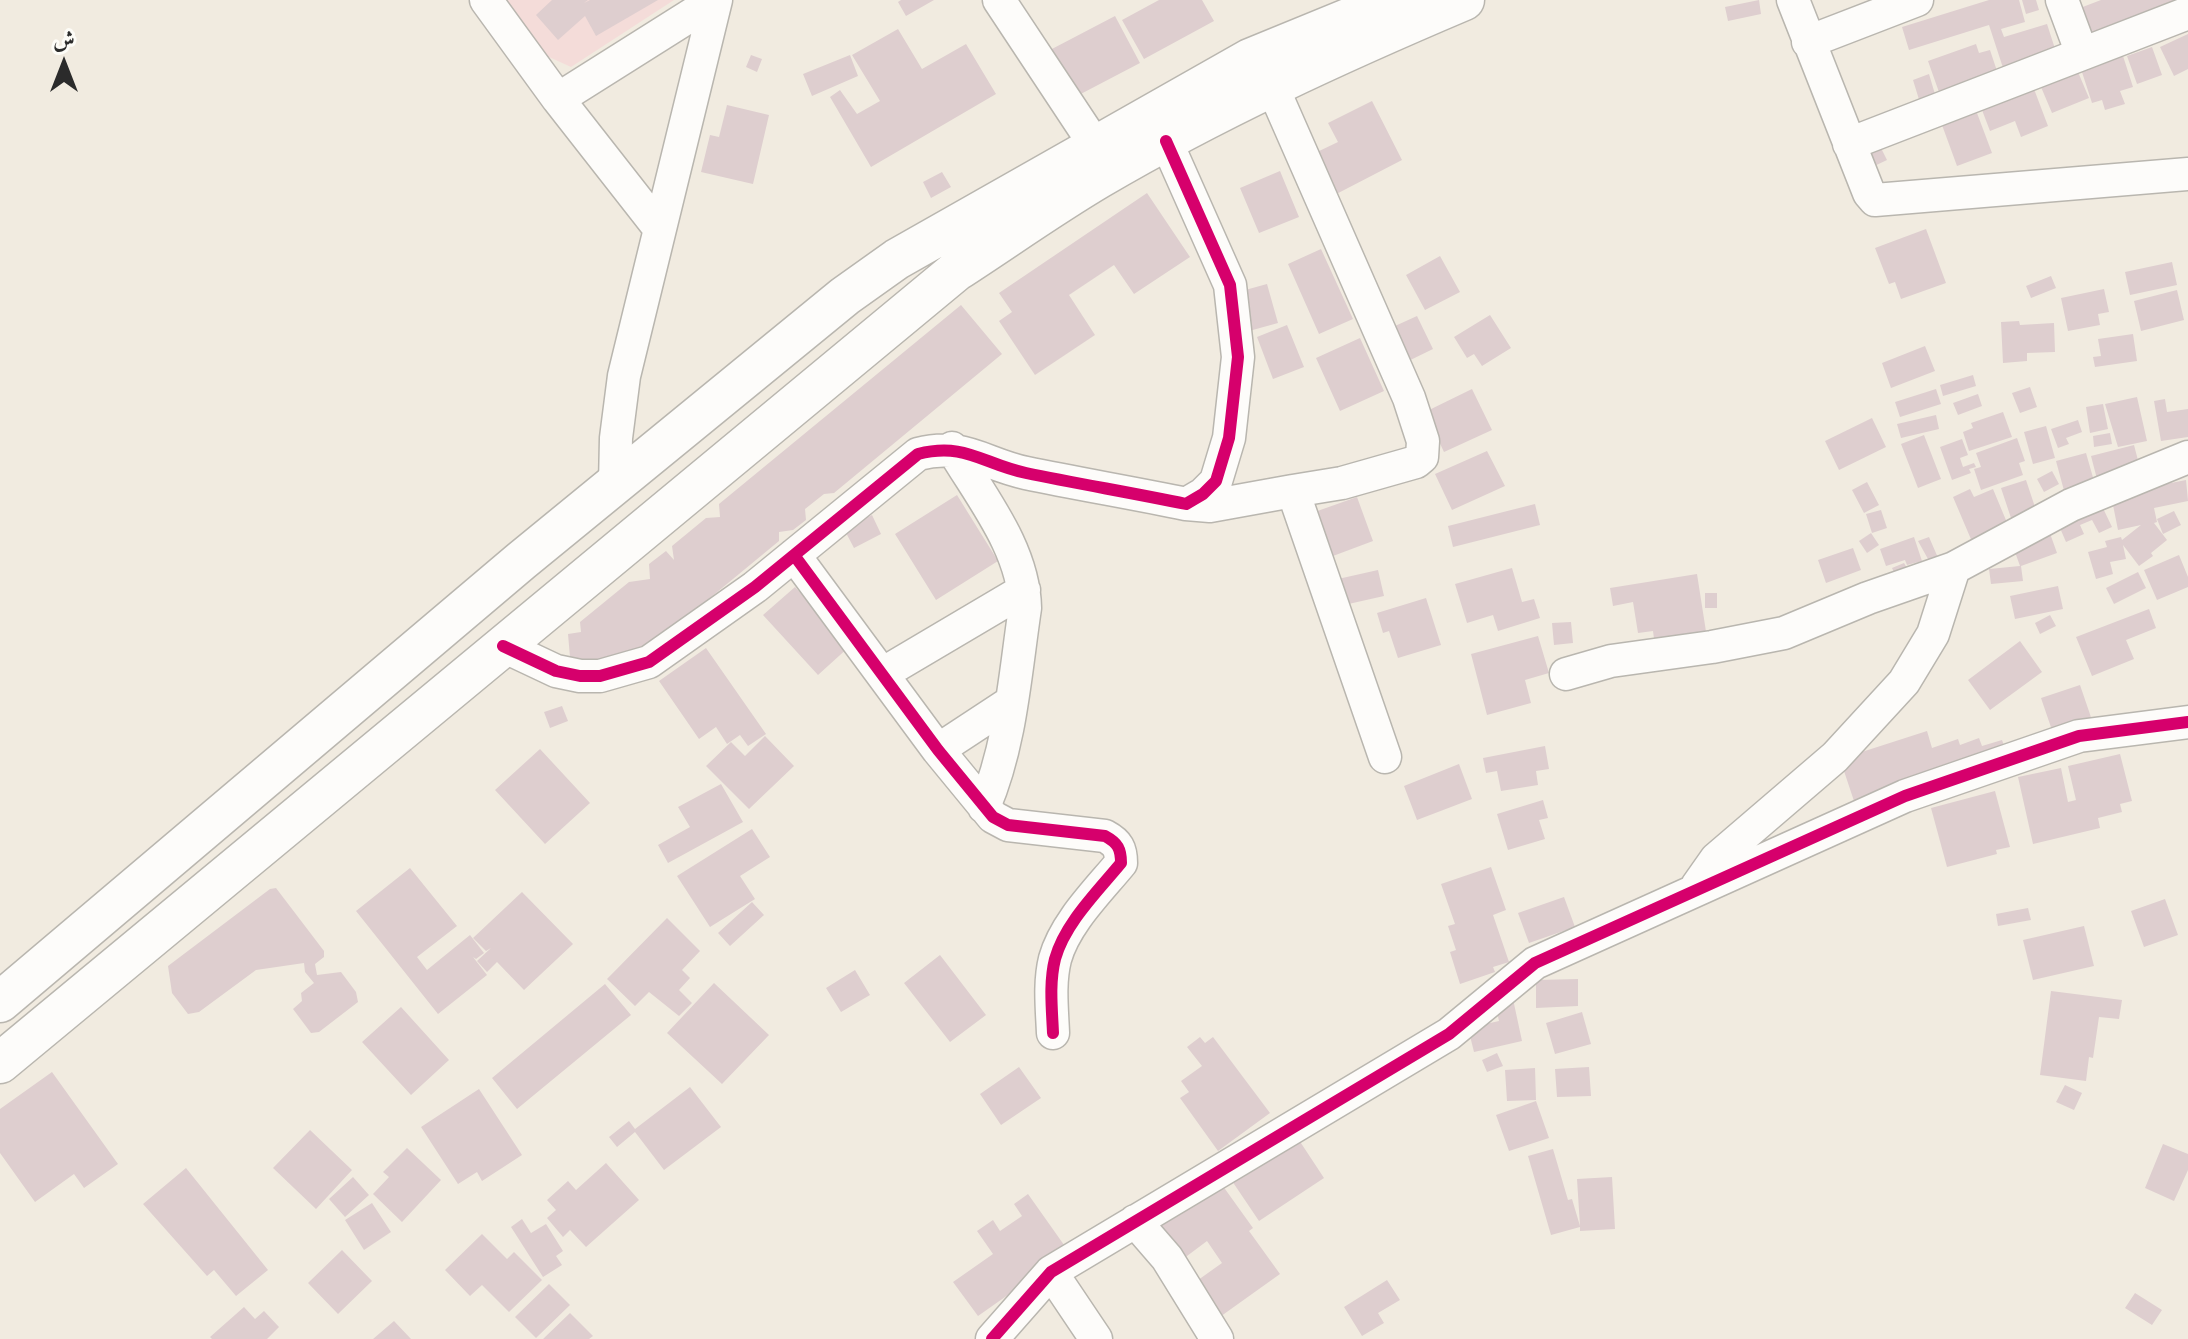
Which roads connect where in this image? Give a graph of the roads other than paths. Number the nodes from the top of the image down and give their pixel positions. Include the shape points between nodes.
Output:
1 (486, 0) edge
2 (715, 0) edge
3 (999, 0) edge
4 (1464, 0) edge
5 (1793, 0) edge
6 (1917, 0) edge
7 (2062, 0) edge
8 (1371, 13) edge
9 (2188, 13) edge
10 (1808, 42) junction
11 (2082, 54) junction
12 (1272, 86) junction
13 (558, 99) junction
14 (1166, 141) junction
15 (1849, 144) junction
16 (1095, 145) junction
17 (2188, 174) edge
18 (659, 228) junction
19 (952, 448) junction
20 (2188, 457) edge
21 (615, 485) junction
22 (1293, 491) junction
23 (1186, 504) junction
24 (794, 555) junction
25 (1954, 568) junction
26 (1024, 590) junction
27 (503, 646) junction
28 (882, 674) junction
29 (1566, 674) dead end
30 (1011, 702) junction
31 (2188, 722) edge
32 (938, 750) junction
33 (1385, 757) dead end
34 (984, 807) junction
35 (1693, 891) junction
36 (0, 1002) edge
37 (1053, 1033) dead end
38 (0, 1063) edge
39 (1135, 1221) junction
40 (1051, 1272) junction
41 (992, 1339) edge
42 (1096, 1339) edge
43 (1217, 1339) edge

1 - 13 street
2 - 13 street
2 - 18 street
3 - 16 street
4 - 8 main road
5 - 10 street
6 - 10 street
7 - 11 street
8 - 12 main road
8 - 16 main road via 1250,59
9 - 11 street
10 - 15 street
11 - 15 street
12 - 14 main road
12 - 22 street via 1423,441 1422,457 1416,462
13 - 18 street
14 - 23 street via 1230,285 1238,357 1229,438 1216,481
14 - 27 main road via 956,271
15 - 17 street via 1869,193 1883,202
16 - 21 main road via 884,268
18 - 21 street via 624,376
19 - 23 street via 1022,472
19 - 24 street via 918,454
19 - 26 street via 1008,542
20 - 25 street via 2071,505
21 - 36 main road
22 - 23 street via 1210,506
22 - 33 street
24 - 27 street via 649,662 580,676 556,671
24 - 28 street
25 - 29 street via 1784,633 1611,661
25 - 35 street via 1933,634 1904,682 1835,757 1716,859
26 - 28 street
26 - 30 street
27 - 38 main road
28 - 32 street
30 - 32 street
30 - 34 street via 997,778
31 - 35 street via 2079,736 1891,802
32 - 34 street
34 - 37 street via 1008,825 1105,836 1121,851 1121,863 1063,938 1051,994
35 - 39 street via 1535,963 1449,1034
39 - 40 street
39 - 43 street via 1167,1258
40 - 41 street
40 - 42 street

